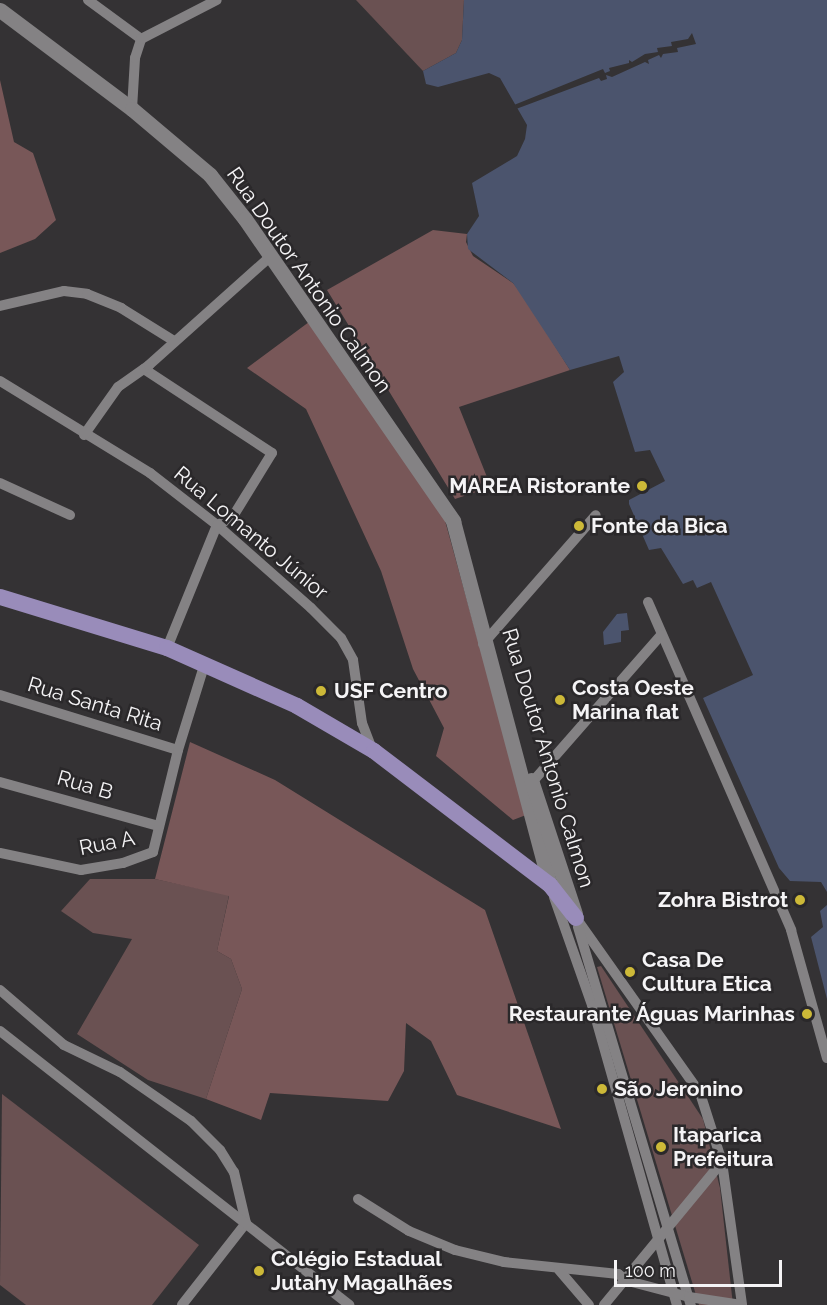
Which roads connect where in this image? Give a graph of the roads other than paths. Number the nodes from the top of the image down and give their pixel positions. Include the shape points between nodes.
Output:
1 (88, 0) edge
2 (217, 0) edge
3 (0, 10) edge
4 (141, 39) junction
5 (132, 109) junction
6 (271, 256) junction
7 (0, 306) edge
8 (174, 341) junction
9 (144, 369) junction
10 (0, 381) edge
11 (84, 435) junction
12 (0, 483) edge
13 (69, 514) dead end
14 (596, 515) dead end
15 (217, 525) junction
16 (0, 597) edge
17 (648, 602) dead end
18 (661, 634) junction
19 (487, 639) junction
20 (167, 648) junction
21 (204, 666) junction
22 (0, 694) edge
23 (178, 750) junction
24 (374, 751) junction
25 (0, 782) edge
26 (528, 787) junction
27 (159, 826) junction
28 (0, 853) edge
29 (550, 885) junction
30 (576, 918) junction
31 (0, 990) edge
32 (596, 1004) junction
33 (0, 1031) edge
34 (827, 1058) edge
35 (622, 1089) junction
36 (723, 1162) junction
37 (358, 1199) dead end
38 (246, 1223) junction
39 (668, 1228) junction
40 (660, 1238) junction
41 (559, 1270) junction
42 (628, 1281) junction
43 (673, 1292) junction
44 (690, 1301) edge
45 (182, 1305) edge
46 (350, 1305) edge
47 (590, 1305) edge
48 (604, 1305) edge
49 (677, 1305) edge
50 (742, 1305) edge

1 - 4 street
2 - 4 street
3 - 5 street, Rua Doutor Antonio Calmon
4 - 5 street via 135,58
5 - 6 street, Rua Doutor Antonio Calmon via 210,175
6 - 8 street
6 - 19 street, Rua Doutor Antonio Calmon via 453,520
7 - 8 street via 64,291 87,294 121,308
8 - 9 street
9 - 11 street via 114,391
9 - 15 street via 272,453 232,518
10 - 11 street, Rua Lomanto Júnior
11 - 15 street, Rua Lomanto Júnior via 150,473
12 - 13 street
14 - 19 street
15 - 20 street
15 - 24 street, Rua Lomanto Júnior via 341,638 353,660 362,723
16 - 20 main road
17 - 18 street
18 - 26 street
18 - 34 street via 791,930
19 - 26 street, Rua Doutor Antonio Calmon
20 - 21 main road
21 - 23 street, Rua A
21 - 24 main road via 297,706
22 - 23 street, Rua Santa Rita
23 - 27 street, Rua A
24 - 29 main road
25 - 27 street, Rua B
26 - 29 street, Rua Doutor Antonio Calmon
26 - 30 street, Rua Doutor Antonio Calmon
27 - 28 street, Rua A via 153,852 106,866 71,869
29 - 30 main road
29 - 32 street
30 - 32 street
30 - 36 street via 700,1093
31 - 38 street via 64,1045 120,1072 198,1127 234,1172
32 - 35 street
33 - 38 street
35 - 39 street
35 - 40 street
36 - 39 street
36 - 50 street
37 - 41 street via 409,1231 455,1250
38 - 45 street
38 - 46 street
39 - 40 street
39 - 44 street
40 - 42 street
40 - 43 street
41 - 42 street via 618,1274
41 - 47 street
42 - 43 street
42 - 48 street
43 - 44 street
43 - 49 street
44 - 50 street

